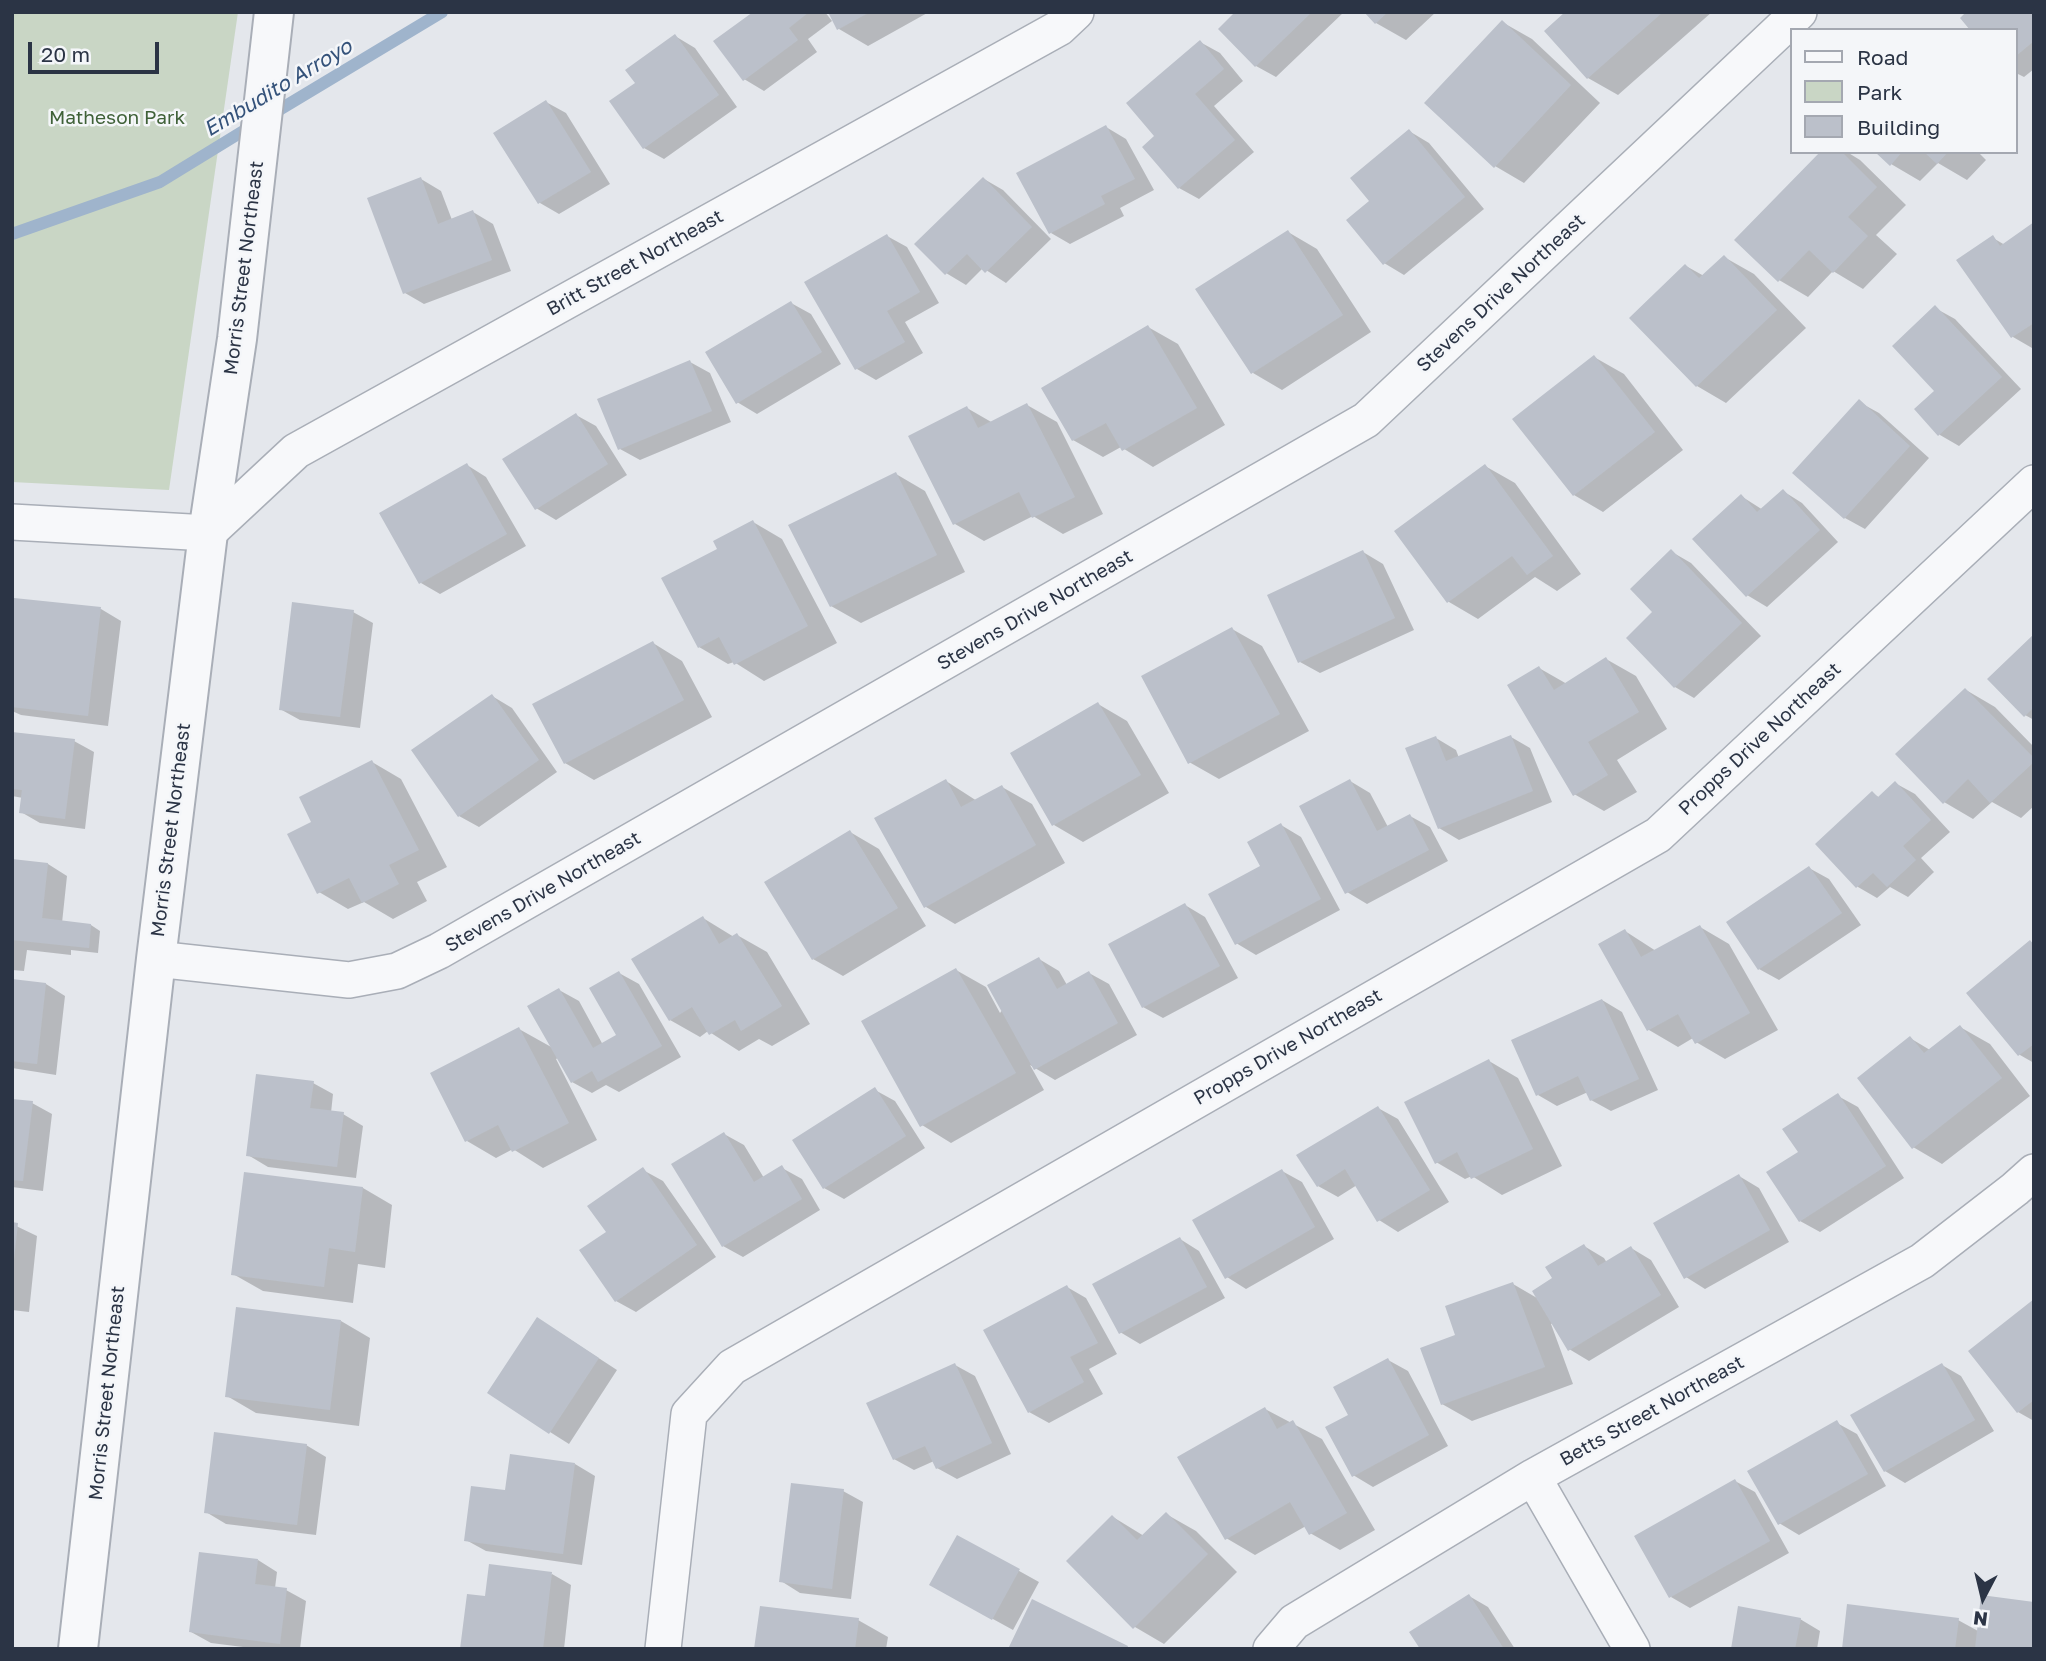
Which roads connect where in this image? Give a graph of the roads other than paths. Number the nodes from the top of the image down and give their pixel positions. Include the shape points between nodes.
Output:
1 (274, 12) edge
2 (1076, 12) edge
3 (1799, 12) edge
4 (2034, 483) edge
5 (12, 522) edge
6 (208, 533) junction
7 (156, 959) junction
8 (2034, 1172) edge
9 (1533, 1477) junction
10 (78, 1649) edge
11 (663, 1649) edge
12 (1271, 1649) edge
13 (1632, 1649) edge

1 - 6 street, Morris Street Northeast via 237,339
2 - 6 street, Britt Street Northeast via 1059,28 296,451
3 - 7 street, Stevens Drive Northeast via 1366,420 397,971 349,980
4 - 11 street, Propps Drive Northeast via 1658,835 732,1367 689,1414
5 - 6 street
6 - 7 street, Morris Street Northeast
7 - 10 street, Morris Street Northeast
8 - 9 street, Betts Street Northeast via 1922,1261
9 - 12 street, Betts Street Northeast via 1294,1622
9 - 13 street

